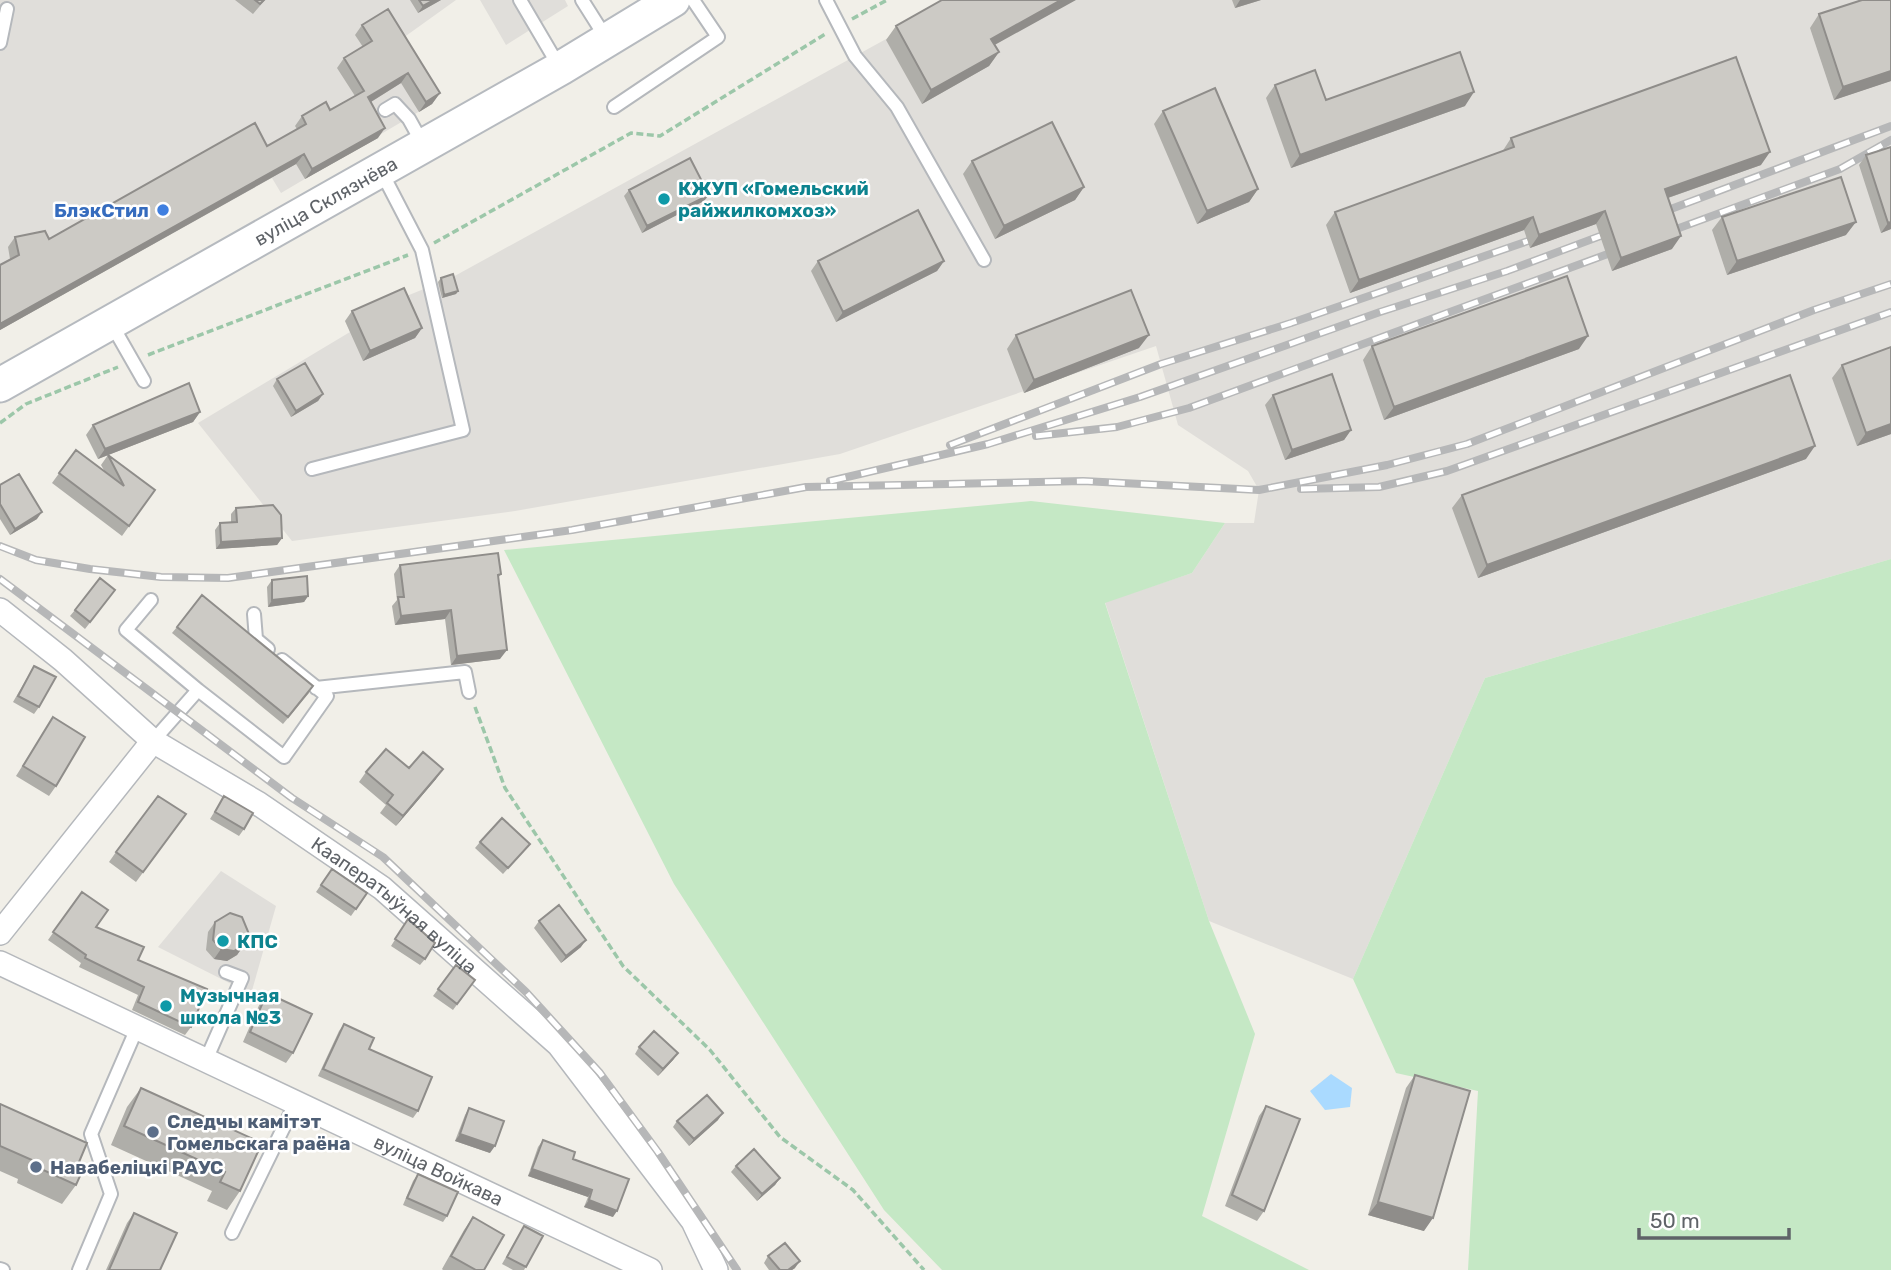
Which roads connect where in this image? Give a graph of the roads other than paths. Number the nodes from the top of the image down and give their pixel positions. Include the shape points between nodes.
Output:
1 (520, 0) edge
2 (582, 0) edge
3 (692, 0) edge
4 (826, 0) edge
5 (661, 6) edge
6 (7, 9) dead end
7 (607, 40) junction
8 (0, 43) edge
9 (561, 68) junction
10 (614, 107) dead end
11 (385, 110) dead end
12 (424, 146) junction
13 (381, 170) junction
14 (984, 260) dead end
15 (111, 321) junction
16 (144, 381) dead end
17 (0, 386) edge
18 (312, 469) dead end
19 (151, 600) dead end
20 (0, 610) edge
21 (254, 614) dead end
22 (316, 688) junction
23 (198, 690) junction
24 (469, 692) road end
25 (153, 741) junction
26 (0, 933) edge
27 (0, 963) edge
28 (226, 972) dead end
29 (137, 1028) junction
30 (206, 1060) junction
31 (296, 1102) junction
32 (232, 1233) dead end
33 (79, 1270) edge
34 (650, 1270) edge
35 (716, 1270) edge

1 - 9 lane
2 - 7 lane
3 - 10 lane via 718,37
4 - 14 lane via 855,56 897,107
5 - 7 main road, вуліца Склязнёва
6 - 8 lane
7 - 9 main road, вуліца Склязнёва
9 - 12 main road, вуліца Склязнёва
11 - 12 lane via 395,104 409,118
12 - 13 main road, вуліца Склязнёва
13 - 15 main road, вуліца Склязнёва
13 - 18 lane via 422,250 463,430
15 - 16 lane
15 - 17 main road, вуліца Склязнёва
19 - 23 lane via 126,629
20 - 25 street, Кааператыўная вуліца
21 - 22 lane via 256,639
22 - 23 lane via 327,696 284,757
22 - 24 lane via 465,671
23 - 25 lane
25 - 26 street
25 - 35 street, Кааператыўная вуліца via 259,804 382,888 559,1045 693,1221
27 - 29 street, вуліца Войкава
28 - 30 lane via 242,978
29 - 30 street, вуліца Войкава
29 - 33 lane via 92,1134 111,1194
30 - 31 street, вуліца Войкава
31 - 32 lane
31 - 34 street, вуліца Войкава

